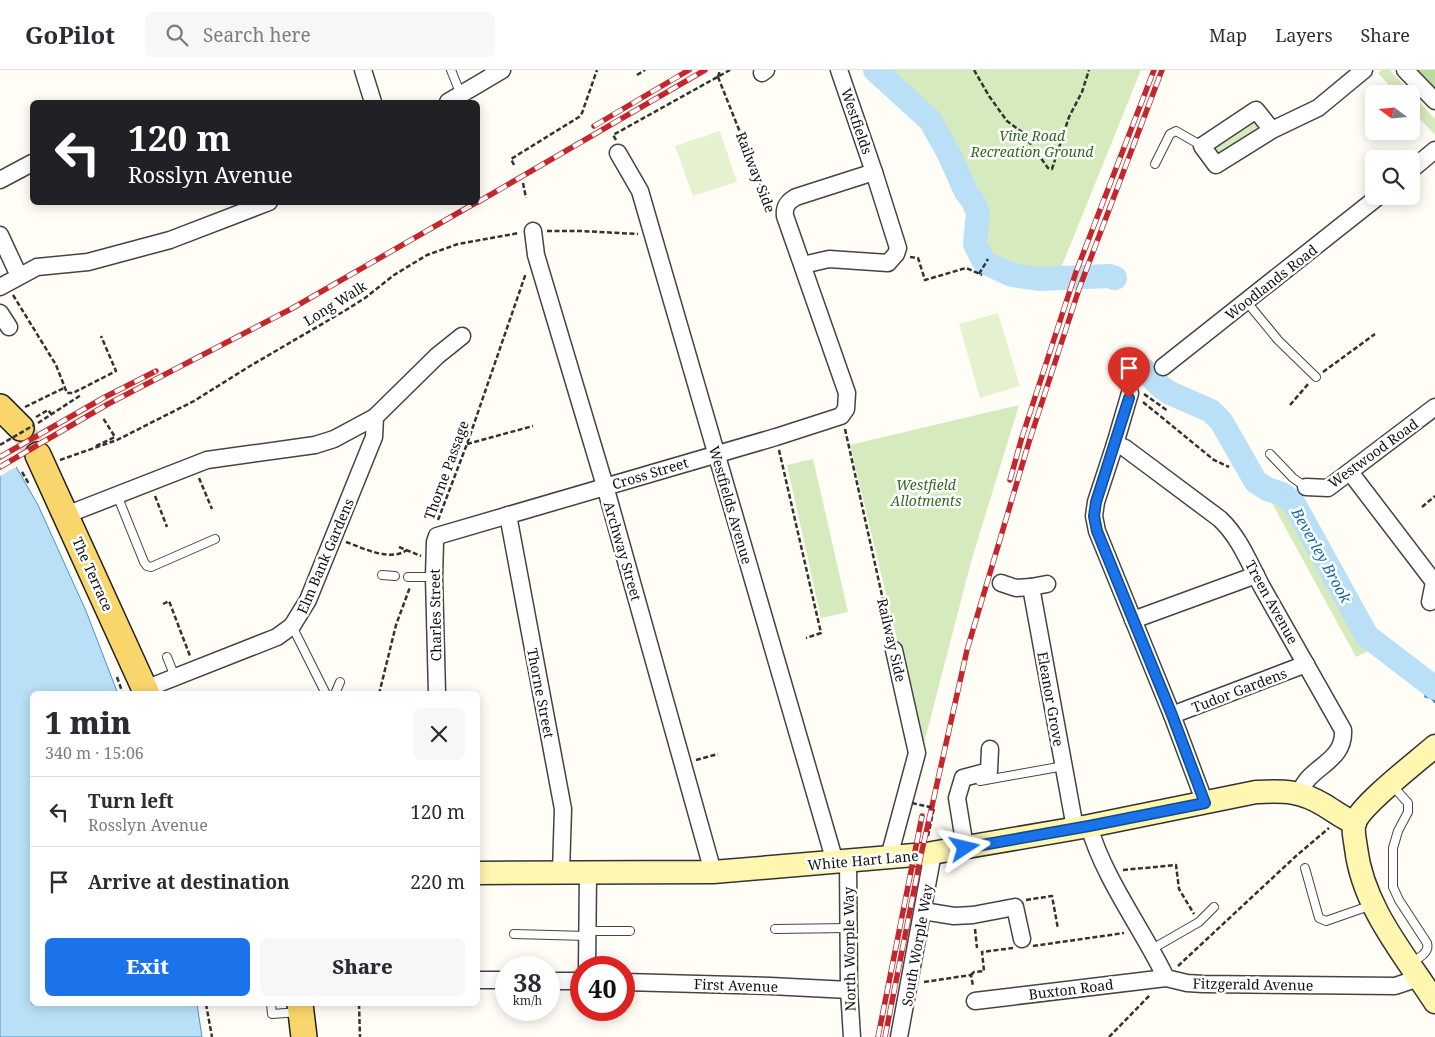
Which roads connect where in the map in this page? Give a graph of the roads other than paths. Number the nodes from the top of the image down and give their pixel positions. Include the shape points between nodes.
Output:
1 (363, 70) edge
2 (451, 70) edge
3 (502, 70) edge
4 (839, 70) edge
5 (1364, 70) edge
6 (1405, 70) edge
7 (454, 99) edge
8 (372, 100) edge
9 (1435, 101) edge
10 (1272, 130) junction
11 (1202, 146) junction
12 (1435, 150) edge
13 (618, 153) road end
14 (1420, 162) edge
15 (30, 164) edge
16 (1155, 164) dead end
17 (874, 172) junction
18 (0, 180) edge
19 (261, 205) edge
20 (1368, 205) edge
21 (779, 216) joint
22 (533, 231) road end
23 (0, 235) edge
24 (803, 265) junction
25 (8, 282) edge
26 (1246, 301) junction
27 (0, 313) edge
28 (8, 328) dead end
29 (462, 336) dead end
30 (1163, 367) dead end
31 (1316, 377) road end
32 (847, 394) joint
33 (1130, 396) road end
34 (0, 406) edge
35 (1435, 407) edge
36 (375, 417) junction
37 (31, 420) tunnel mouth
38 (1115, 444) junction
39 (716, 453) junction
40 (1270, 454) dead end
41 (48, 458) tunnel mouth
42 (1350, 472) junction
43 (605, 486) junction
44 (1306, 487) joint
45 (117, 494) junction
46 (508, 514) junction
47 (66, 515) junction
48 (437, 529) joint
49 (215, 539) dead end
50 (382, 575) dead end
51 (1256, 575) junction
52 (395, 576) dead end
53 (411, 577) road end
54 (434, 577) junction
55 (1002, 583) dead end
56 (1430, 602) dead end
57 (1133, 620) junction
58 (292, 626) junction
59 (894, 650) road end
60 (167, 657) dead end
61 (1306, 664) junction
62 (175, 677) junction
63 (340, 682) dead end
64 (146, 691) edge
65 (324, 691) edge
66 (336, 691) edge
67 (437, 691) edge
68 (1172, 715) junction
69 (1435, 746) edge
70 (990, 749) dead end
71 (1064, 766) junction
72 (971, 783) dead end
73 (1392, 784) junction
74 (1300, 793) junction
75 (1205, 803) junction
76 (1349, 820) junction
77 (1082, 827) junction
78 (931, 843) junction
79 (965, 848) junction
80 (889, 857) junction
81 (841, 861) junction
82 (1305, 868) dead end
83 (561, 872) junction
84 (713, 872) junction
85 (480, 873) edge
86 (588, 873) junction
87 (1372, 905) junction
88 (1214, 907) dead end
89 (923, 911) junction
90 (775, 928) dead end
91 (848, 928) junction
92 (630, 931) dead end
93 (514, 934) dead end
94 (587, 934) junction
95 (1023, 944) road end
96 (1152, 949) junction
97 (587, 956) edge
98 (1414, 970) junction
99 (1166, 978) junction
100 (480, 980) edge
101 (495, 980) edge
102 (635, 982) edge
103 (849, 990) junction
104 (975, 1001) road end
105 (1435, 1002) edge
106 (271, 1006) edge
107 (300, 1008) edge
108 (304, 1037) edge
109 (852, 1037) edge
110 (899, 1037) edge

1 - 8 street
2 - 7 lane
3 - 7 street
4 - 17 street, Westfields
5 - 10 street via 1318,108
6 - 9 street
10 - 11 street via 1216,165
10 - 11 street via 1257,107
11 - 16 lane via 1176,131 1170,134
12 - 14 street
13 - 39 street, Westfields Avenue via 640,191
15 - 18 street
17 - 21 street, Westfields via 796,197 789,201
17 - 24 street, Westfields via 897,243 896,254 888,263 829,259
19 - 25 street via 170,240 88,262 37,267
20 - 26 street, Woodlands Road
21 - 24 street, Railway Side
22 - 43 street, Archway Street via 536,255
23 - 25 street
24 - 32 street, Railway Side
26 - 30 street, Woodlands Road
26 - 31 lane via 1278,340
27 - 28 street
29 - 36 street
32 - 39 street, Cross Street via 846,409 841,416
33 - 38 street
34 - 37 main road
35 - 42 street, Westwood Road
36 - 45 street via 334,439 315,445 207,460
36 - 58 street, Elm Bank Gardens via 374,437 308,600
38 - 51 street, Treen Avenue via 1231,529
38 - 57 street via 1094,516
39 - 43 street, Cross Street
39 - 81 street, Westfields Avenue
40 - 44 lane
41 - 47 main road, The Terrace
42 - 44 street, Westwood Road via 1328,488
42 - 56 street via 1434,582
43 - 46 street, Cross Street
43 - 84 street, Archway Street
45 - 47 street
45 - 49 lane via 147,566
46 - 48 street, Cross Street
46 - 83 street, Thorne Street via 563,809
47 - 64 main road, The Terrace
48 - 54 street, Charles Street
50 - 52 lane
51 - 57 street
51 - 61 street, Treen Avenue
53 - 54 lane
54 - 67 street, Charles Street
55 - 71 street, Eleanor Grove via 1016,588 1039,585
57 - 68 street
58 - 62 street, Elm Bank Gardens via 277,637
58 - 65 lane
59 - 80 street, Railway Side via 917,753
60 - 62 lane
61 - 68 street, Tudor Gardens
61 - 74 street, Treen Avenue via 1344,737 1339,750 1304,782
62 - 64 street, Elm Bank Gardens
63 - 66 lane
68 - 75 street
69 - 73 street
70 - 79 street via 990,771 963,778 957,798
71 - 72 lane
71 - 77 street, Eleanor Grove
73 - 76 street
73 - 98 lane via 1408,803 1408,812 1393,848 1393,887 1428,943 1427,951
74 - 75 street, White Hart Lane via 1256,792
74 - 76 street, White Hart Lane
75 - 77 street, White Hart Lane
76 - 87 street via 1354,831 1362,880
77 - 79 street, White Hart Lane
77 - 96 street
78 - 79 street, White Hart Lane
78 - 80 street, White Hart Lane
78 - 89 street, South Worple Way
80 - 81 street, White Hart Lane
81 - 84 street, White Hart Lane
81 - 91 street, North Worple Way
82 - 87 lane via 1319,918 1326,921
83 - 85 street, White Hart Lane
83 - 86 street, White Hart Lane
84 - 86 street, White Hart Lane
86 - 94 street
87 - 98 street
88 - 96 lane via 1199,922
89 - 95 street via 954,916 1015,908
89 - 110 street, South Worple Way
90 - 91 lane
91 - 103 street, North Worple Way
92 - 94 lane
93 - 94 lane
94 - 97 street
96 - 99 street
98 - 99 street, Fitzgerald Avenue via 1410,981 1395,986 1204,984
98 - 105 street
99 - 104 street, Buxton Road
100 - 101 street
102 - 103 street, First Avenue
103 - 109 street, North Worple Way
106 - 107 lane via 272,1014
107 - 108 main road

